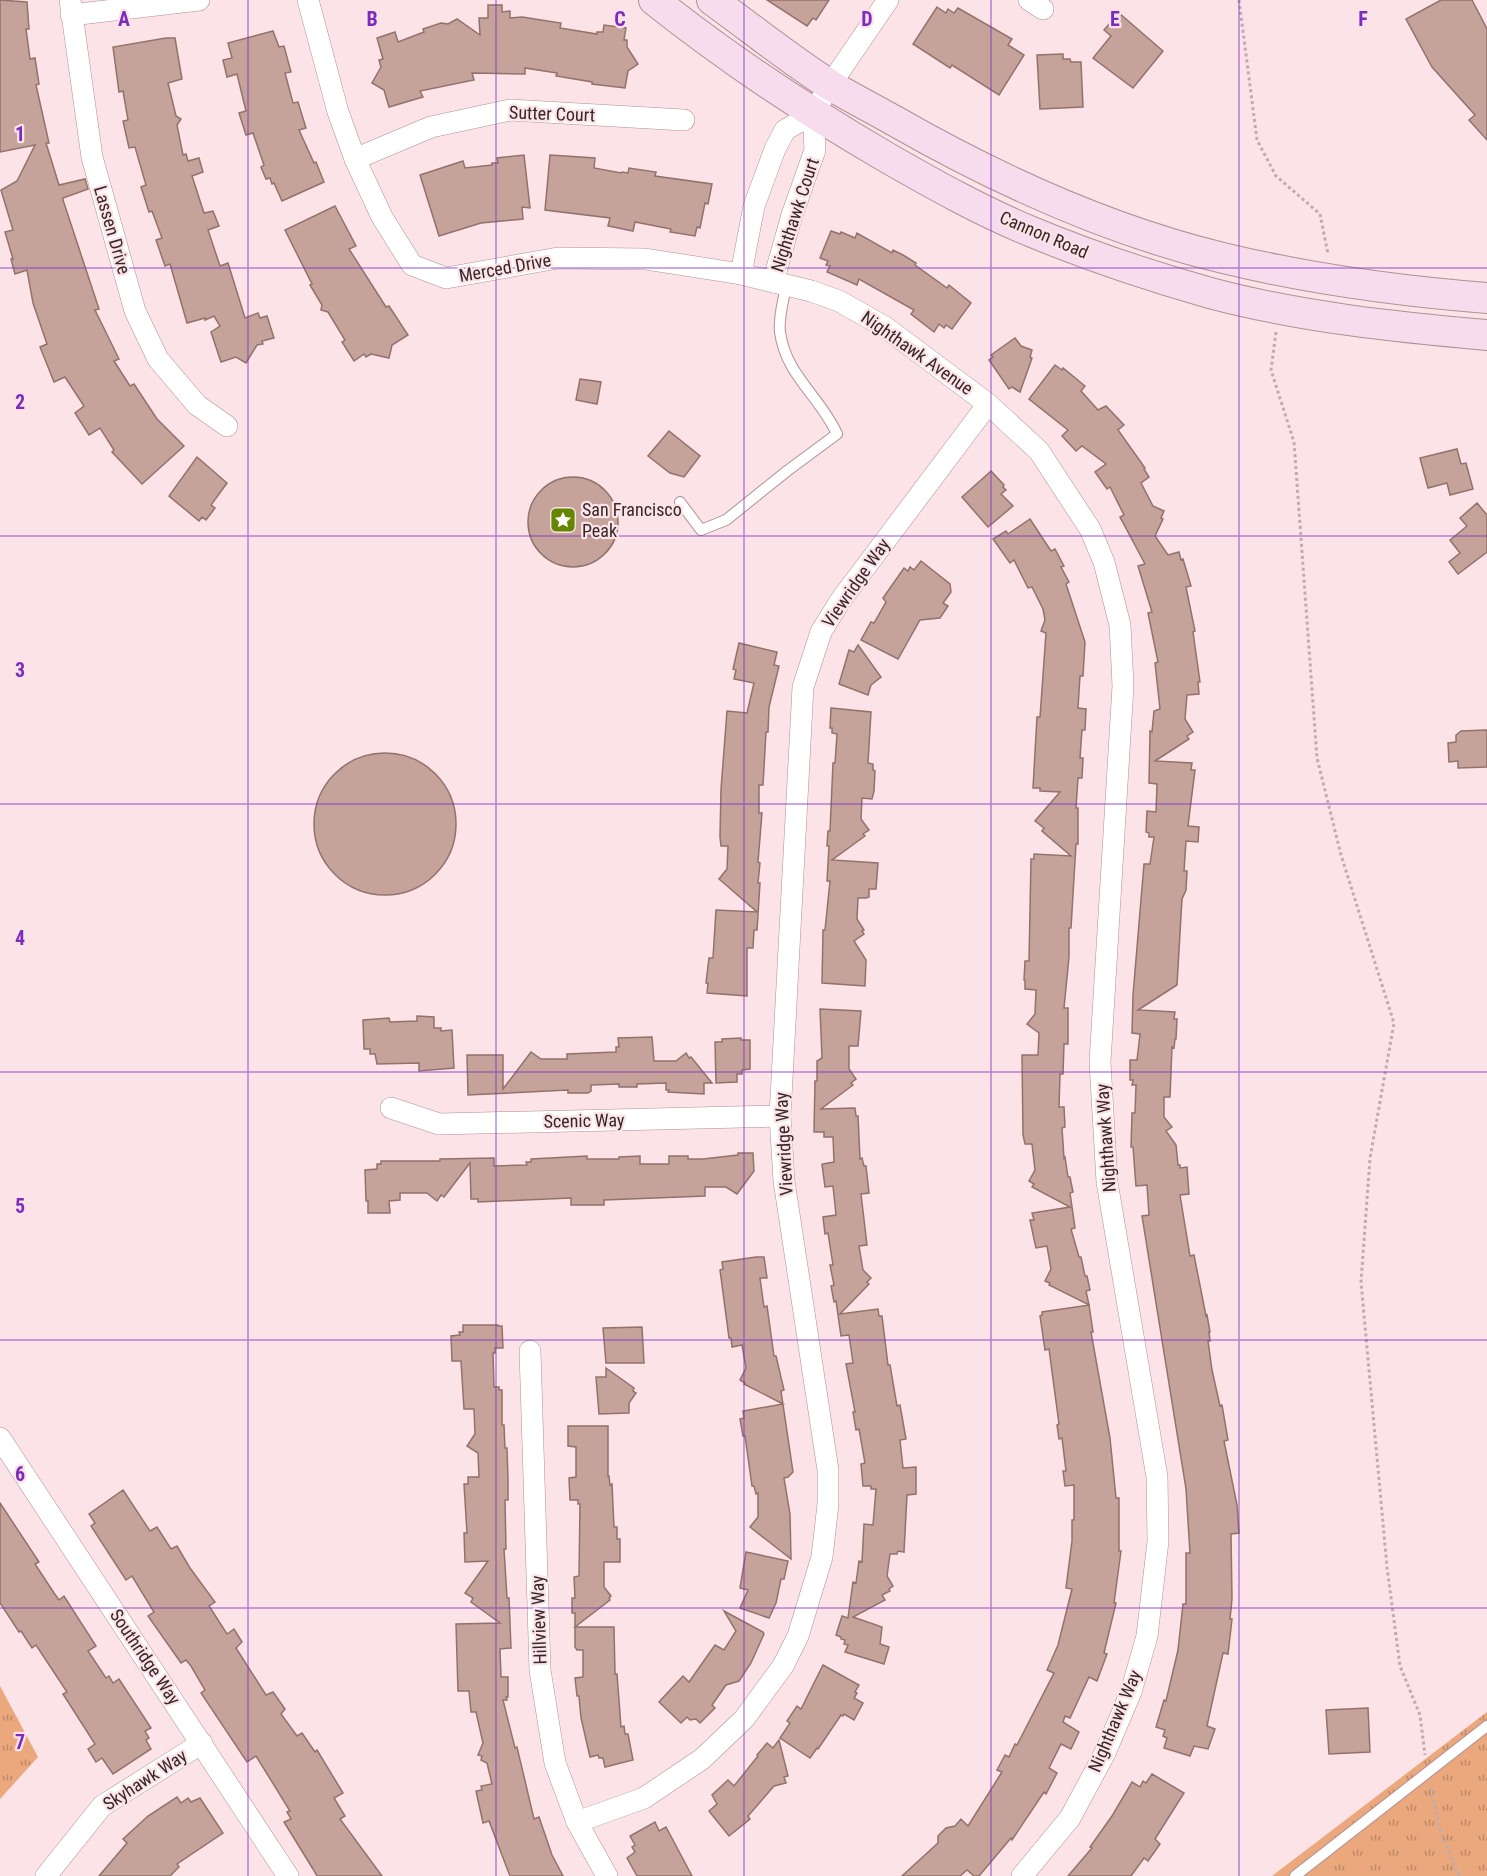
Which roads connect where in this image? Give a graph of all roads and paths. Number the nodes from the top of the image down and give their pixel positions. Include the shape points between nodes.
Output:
1 (199, 0) edge
2 (308, 0) edge
3 (654, 0) edge
4 (712, 0) edge
5 (888, 0) edge
6 (1239, 0) edge
7 (71, 8) edge
8 (830, 85) junction
9 (813, 114) junction
10 (684, 120) dead end
11 (355, 159) junction
12 (1330, 262) dead end
13 (741, 274) junction
14 (780, 284) junction
15 (1487, 298) edge
16 (1277, 324) dead end
17 (1487, 335) edge
18 (988, 404) junction
19 (227, 426) dead end
20 (680, 502) dead end
21 (391, 1108) dead end
22 (780, 1116) junction
23 (530, 1350) dead end
24 (0, 1438) edge
25 (1487, 1726) edge
26 (202, 1743) junction
27 (1427, 1773) junction
28 (577, 1822) junction
29 (46, 1876) edge
30 (288, 1876) edge
31 (607, 1876) edge
32 (1022, 1876) edge
33 (1295, 1876) edge
34 (1459, 1876) edge

1 - 7 street
2 - 11 street, Merced Drive
3 - 9 main road, Cannon Road
4 - 8 main road, Cannon Road
5 - 8 street
6 - 12 path via 1257,140 1276,176 1320,214
7 - 19 street, Lassen Drive via 92,157 135,311 158,359 197,405
8 - 9 street
8 - 15 main road, Cannon Road via 956,156 1046,198 1132,231 1221,258 1305,275 1421,293
9 - 13 street, Nighthawk Court via 785,130 775,149 754,207
9 - 14 street, Nighthawk Court via 815,150 792,214
9 - 17 main road, Cannon Road via 953,195 1032,232 1121,266 1212,293 1298,311
10 - 11 street, Sutter Court via 510,110 430,127
11 - 13 street, Merced Drive via 382,216 412,265 446,278 558,258 645,259
13 - 14 street, Nighthawk Avenue
14 - 18 street, Nighthawk Avenue via 839,301 885,327
14 - 20 lane via 779,331 791,369 830,417 837,434 726,520 701,530
16 - 27 path via 1271,370 1294,442 1317,758 1341,855 1394,1023 1370,1158 1361,1281 1400,1665 1420,1715
18 - 22 street, Viewridge Way via 840,601 821,632 803,687
18 - 32 street, Nighthawk Way via 1039,451 1090,529 1104,562 1120,625 1123,686 1100,1062 1107,1182 1157,1477 1158,1541 1147,1636 1131,1692 1105,1753 1070,1818
21 - 22 street, Scenic Way via 439,1124
22 - 28 street, Viewridge Way via 784,1181 828,1470 822,1557 798,1636 783,1666 744,1719 702,1759 644,1798
23 - 28 street, Hillview Way via 540,1670 555,1762
24 - 26 street, Southridge Way
25 - 27 lane
26 - 29 street, Skyhawk Way via 102,1806
26 - 30 street, Southridge Way
27 - 33 lane
27 - 34 path via 1442,1835
28 - 31 street, Hillview Way

